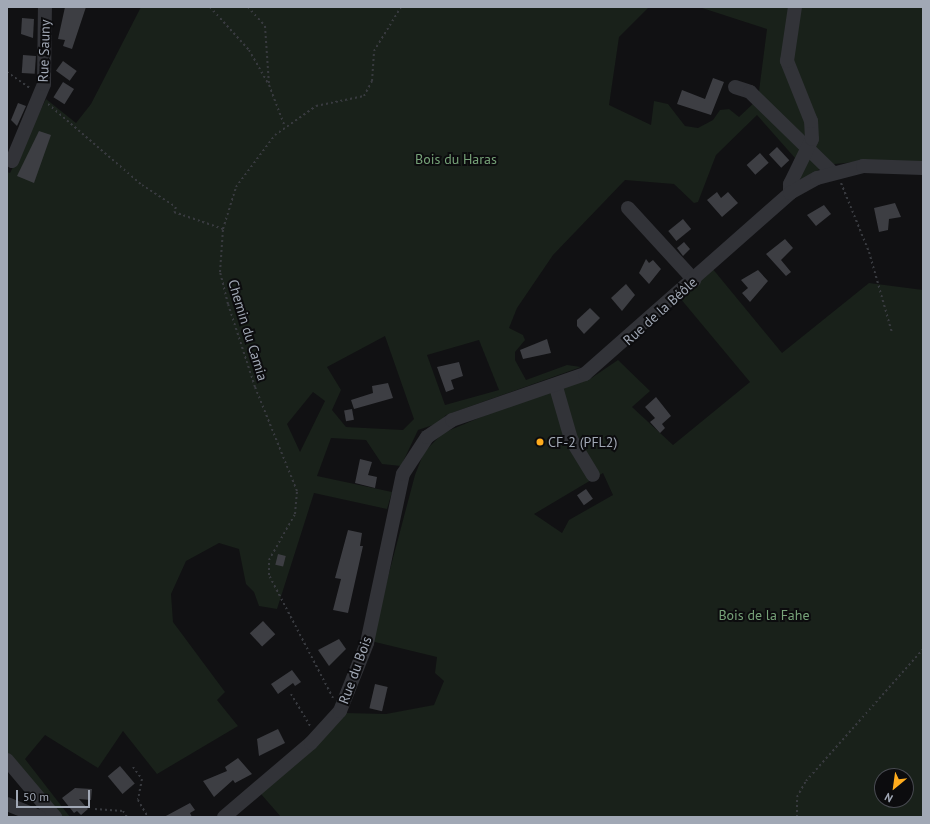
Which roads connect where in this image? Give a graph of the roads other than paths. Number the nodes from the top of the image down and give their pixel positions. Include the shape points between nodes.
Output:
1 (45, 7) edge
2 (795, 7) edge
3 (735, 87) dead end
4 (806, 150) junction
5 (12, 161) dead end
6 (923, 168) edge
7 (834, 172) junction
8 (790, 193) junction
9 (628, 208) dead end
10 (694, 280) junction
11 (556, 387) junction
12 (403, 474) joint
13 (593, 475) dead end
14 (7, 760) edge
15 (7, 804) edge
16 (39, 817) edge
17 (55, 817) edge
18 (224, 817) edge

1 - 5 street, Rue Sauny via 40,97
2 - 4 street via 787,61 811,121 812,139
3 - 4 street via 750,92
4 - 7 street
4 - 8 street via 790,184
6 - 7 street, Rue de la Béôle via 863,166
7 - 8 street, Rue de la Béôle
8 - 10 street, Rue de la Béôle
9 - 10 street
10 - 11 street, Rue de la Béôle via 602,363
11 - 12 street, Rue de la Béôle via 442,426 427,437
11 - 13 street via 572,439
12 - 18 street, Rue du Bois via 367,643 340,711 317,736
14 - 17 street
15 - 16 street

